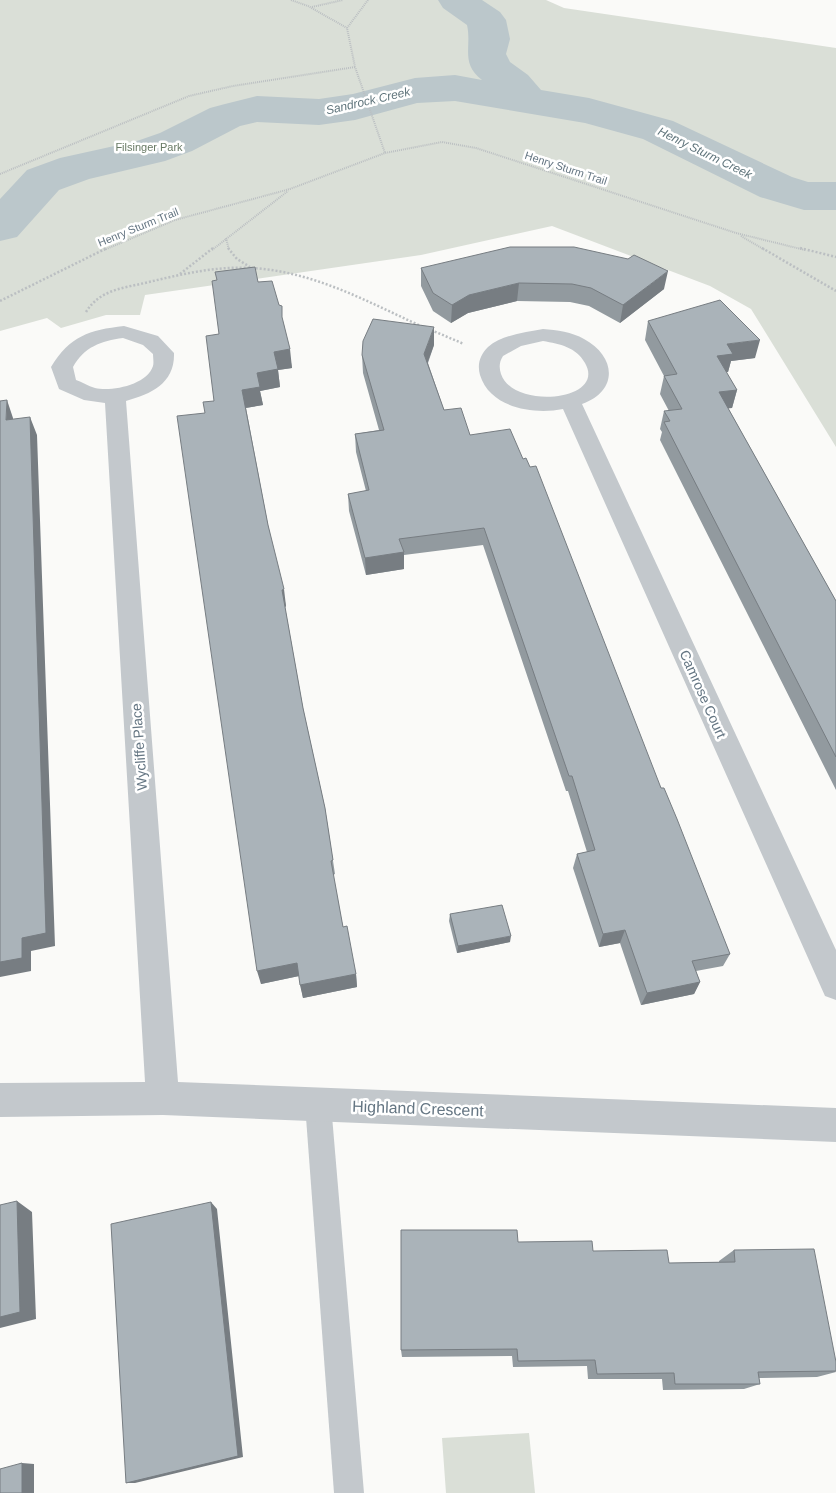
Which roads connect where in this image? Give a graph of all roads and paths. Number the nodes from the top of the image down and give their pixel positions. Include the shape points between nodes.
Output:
1 (291, 0) edge
2 (343, 0) edge
3 (368, 0) edge
4 (311, 8) junction
5 (346, 28) junction
6 (355, 67) junction
7 (385, 153) junction
8 (0, 174) edge
9 (290, 189) junction
10 (736, 233) junction
11 (226, 237) junction
12 (836, 257) edge
13 (250, 268) junction
14 (179, 275) junction
15 (836, 291) edge
16 (0, 301) edge
17 (88, 339) junction
18 (493, 356) junction
19 (115, 397) junction
20 (571, 403) junction
21 (836, 985) edge
22 (163, 1098) junction
23 (0, 1100) edge
24 (318, 1104) junction
25 (836, 1125) edge
26 (349, 1493) edge

1 - 4 path
2 - 4 path
3 - 5 path
4 - 5 path
5 - 6 path
6 - 7 path
6 - 8 path via 189,96
7 - 9 path, Henry Sturm Trail
7 - 10 path, Henry Sturm Trail via 442,142 476,148
9 - 11 path, Henry Sturm Trail
9 - 16 path, Henry Sturm Trail via 175,220 94,254
10 - 12 path, Henry Sturm Trail
10 - 15 path
11 - 13 path via 231,256
11 - 14 path, Henry Sturm Trail
13 - 14 path
13 - 18 path via 294,273
14 - 17 path via 101,295 89,305 84,316
17 - 19 street via 70,351 62,367 63,378 80,393
17 - 19 street via 124,332 141,335 162,349 164,367 158,378 133,393
18 - 20 street via 489,369 492,379 507,395 538,405
18 - 20 street via 503,346 520,338 544,335 566,339 586,349 598,363 600,374 596,386 586,396
19 - 22 street, Wycliffe Place
20 - 21 street, Camrose Court
22 - 23 street, Highland Crescent
22 - 24 street, Highland Crescent
24 - 25 street, Highland Crescent
24 - 26 lane

